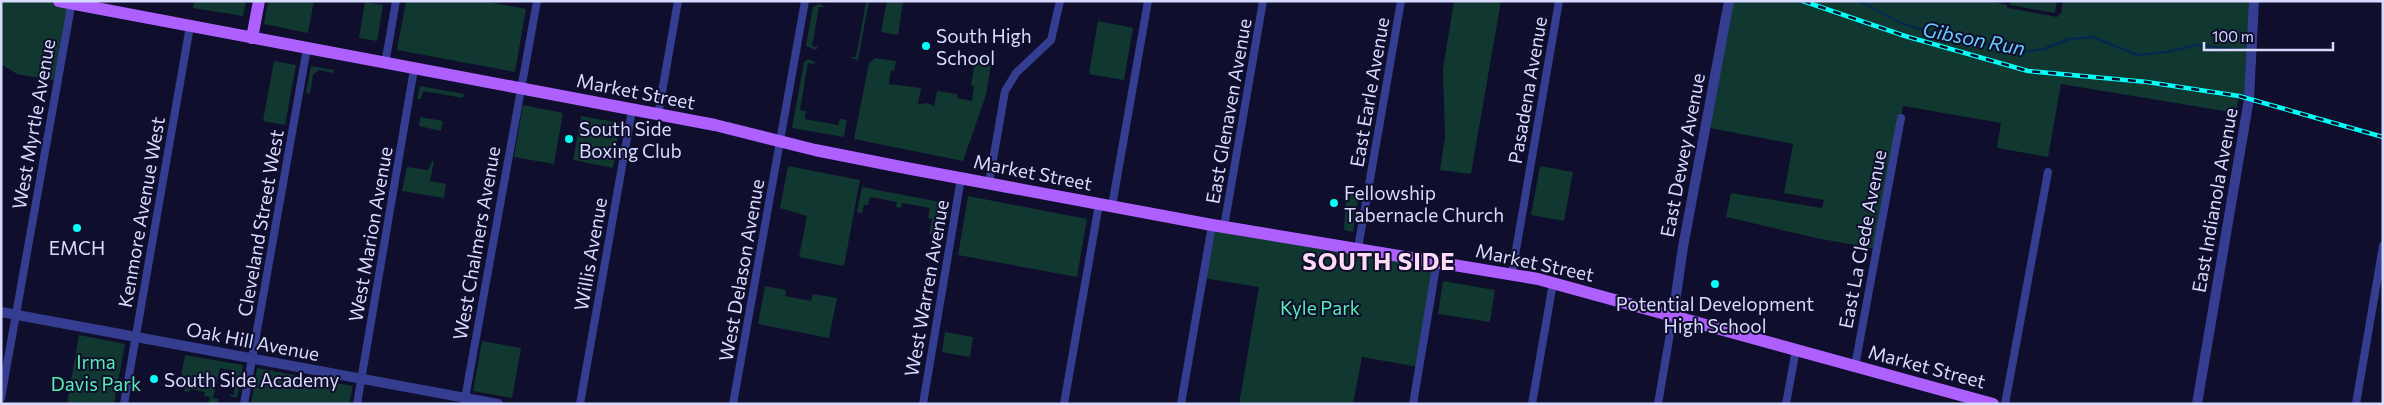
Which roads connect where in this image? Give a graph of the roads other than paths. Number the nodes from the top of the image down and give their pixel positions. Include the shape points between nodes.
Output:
1 (258, 1) edge
2 (396, 1) edge
3 (537, 1) edge
4 (678, 1) edge
5 (805, 1) edge
6 (1060, 1) edge
7 (1148, 1) edge
8 (1263, 1) edge
9 (1401, 1) edge
10 (1559, 1) edge
11 (1729, 1) edge
12 (2254, 1) edge
13 (68, 2) edge
14 (190, 26) junction
15 (252, 38) junction
16 (307, 48) junction
17 (385, 64) junction
18 (414, 69) junction
19 (521, 89) junction
20 (632, 110) junction
21 (658, 115) junction
22 (1902, 118) dead end
23 (780, 142) junction
24 (2048, 172) dead end
25 (961, 178) junction
26 (989, 183) junction
27 (1099, 204) junction
28 (1112, 206) junction
29 (1218, 226) junction
30 (2383, 246) edge
31 (1358, 248) junction
32 (1437, 261) junction
33 (1512, 273) junction
34 (1553, 282) junction
35 (1, 312) edge
36 (16, 314) junction
37 (1673, 316) junction
38 (136, 337) junction
39 (1796, 349) junction
40 (252, 358) junction
41 (1855, 366) junction
42 (362, 379) junction
43 (1, 398) edge
44 (465, 401) edge
45 (124, 404) edge
46 (244, 404) edge
47 (358, 404) edge
48 (498, 404) edge
49 (580, 404) edge
50 (733, 404) edge
51 (923, 404) edge
52 (1064, 404) edge
53 (1181, 404) edge
54 (1413, 404) edge
55 (1532, 404) edge
56 (1658, 404) edge
57 (1786, 404) edge
58 (1993, 404) edge
59 (2005, 404) edge
60 (2197, 404) edge
61 (2356, 404) edge

1 - 15 main road
2 - 17 street
3 - 19 street, West Chalmers Avenue
4 - 21 street
5 - 23 street, West Delason Avenue
6 - 26 street via 1051,40 1016,73 1005,91
7 - 28 street
8 - 29 street, East Glenaven Avenue
9 - 31 street, East Earle Avenue
10 - 33 street, Pasadena Avenue
11 - 37 street, East Dewey Avenue
12 - 60 street, East Indianola Avenue via 2249,99
13 - 14 main road, Market Street
13 - 36 street, West Myrtle Avenue
14 - 15 main road, Market Street
14 - 38 street, Kenmore Avenue West
15 - 16 main road, Market Street
16 - 17 main road, Market Street
16 - 40 street, Cleveland Street West
17 - 18 main road, Market Street
18 - 19 main road, Market Street
18 - 42 street, West Marion Avenue
19 - 20 main road, Market Street
19 - 44 street, West Chalmers Avenue
20 - 21 main road, Market Street
20 - 49 street, Willis Avenue
21 - 23 main road, Market Street via 715,125
22 - 41 street, East La Clede Avenue
23 - 25 main road, Market Street
23 - 50 street, West Delason Avenue
24 - 59 street
25 - 26 main road, Market Street
25 - 51 street, West Warren Avenue
26 - 27 main road, Market Street
27 - 28 main road, Market Street
27 - 52 street
28 - 29 main road, Market Street
29 - 31 main road, Market Street
29 - 53 street, East Glenaven Avenue
30 - 61 street
31 - 32 main road, Market Street
32 - 33 main road, Market Street
32 - 54 street
33 - 34 main road, Market Street
34 - 37 main road, Market Street
34 - 55 street
35 - 36 street, Oak Hill Avenue
36 - 38 street, Oak Hill Avenue
36 - 43 street, West Myrtle Avenue
37 - 39 main road, Market Street
37 - 56 street
38 - 40 street, Oak Hill Avenue
38 - 45 street, Kenmore Avenue West
39 - 41 main road, Market Street
39 - 57 street
40 - 42 street, Oak Hill Avenue
40 - 46 street, Cleveland Street West
41 - 58 main road, Market Street
42 - 44 street, Oak Hill Avenue
42 - 47 street, West Marion Avenue
44 - 48 street, Oak Hill Avenue

